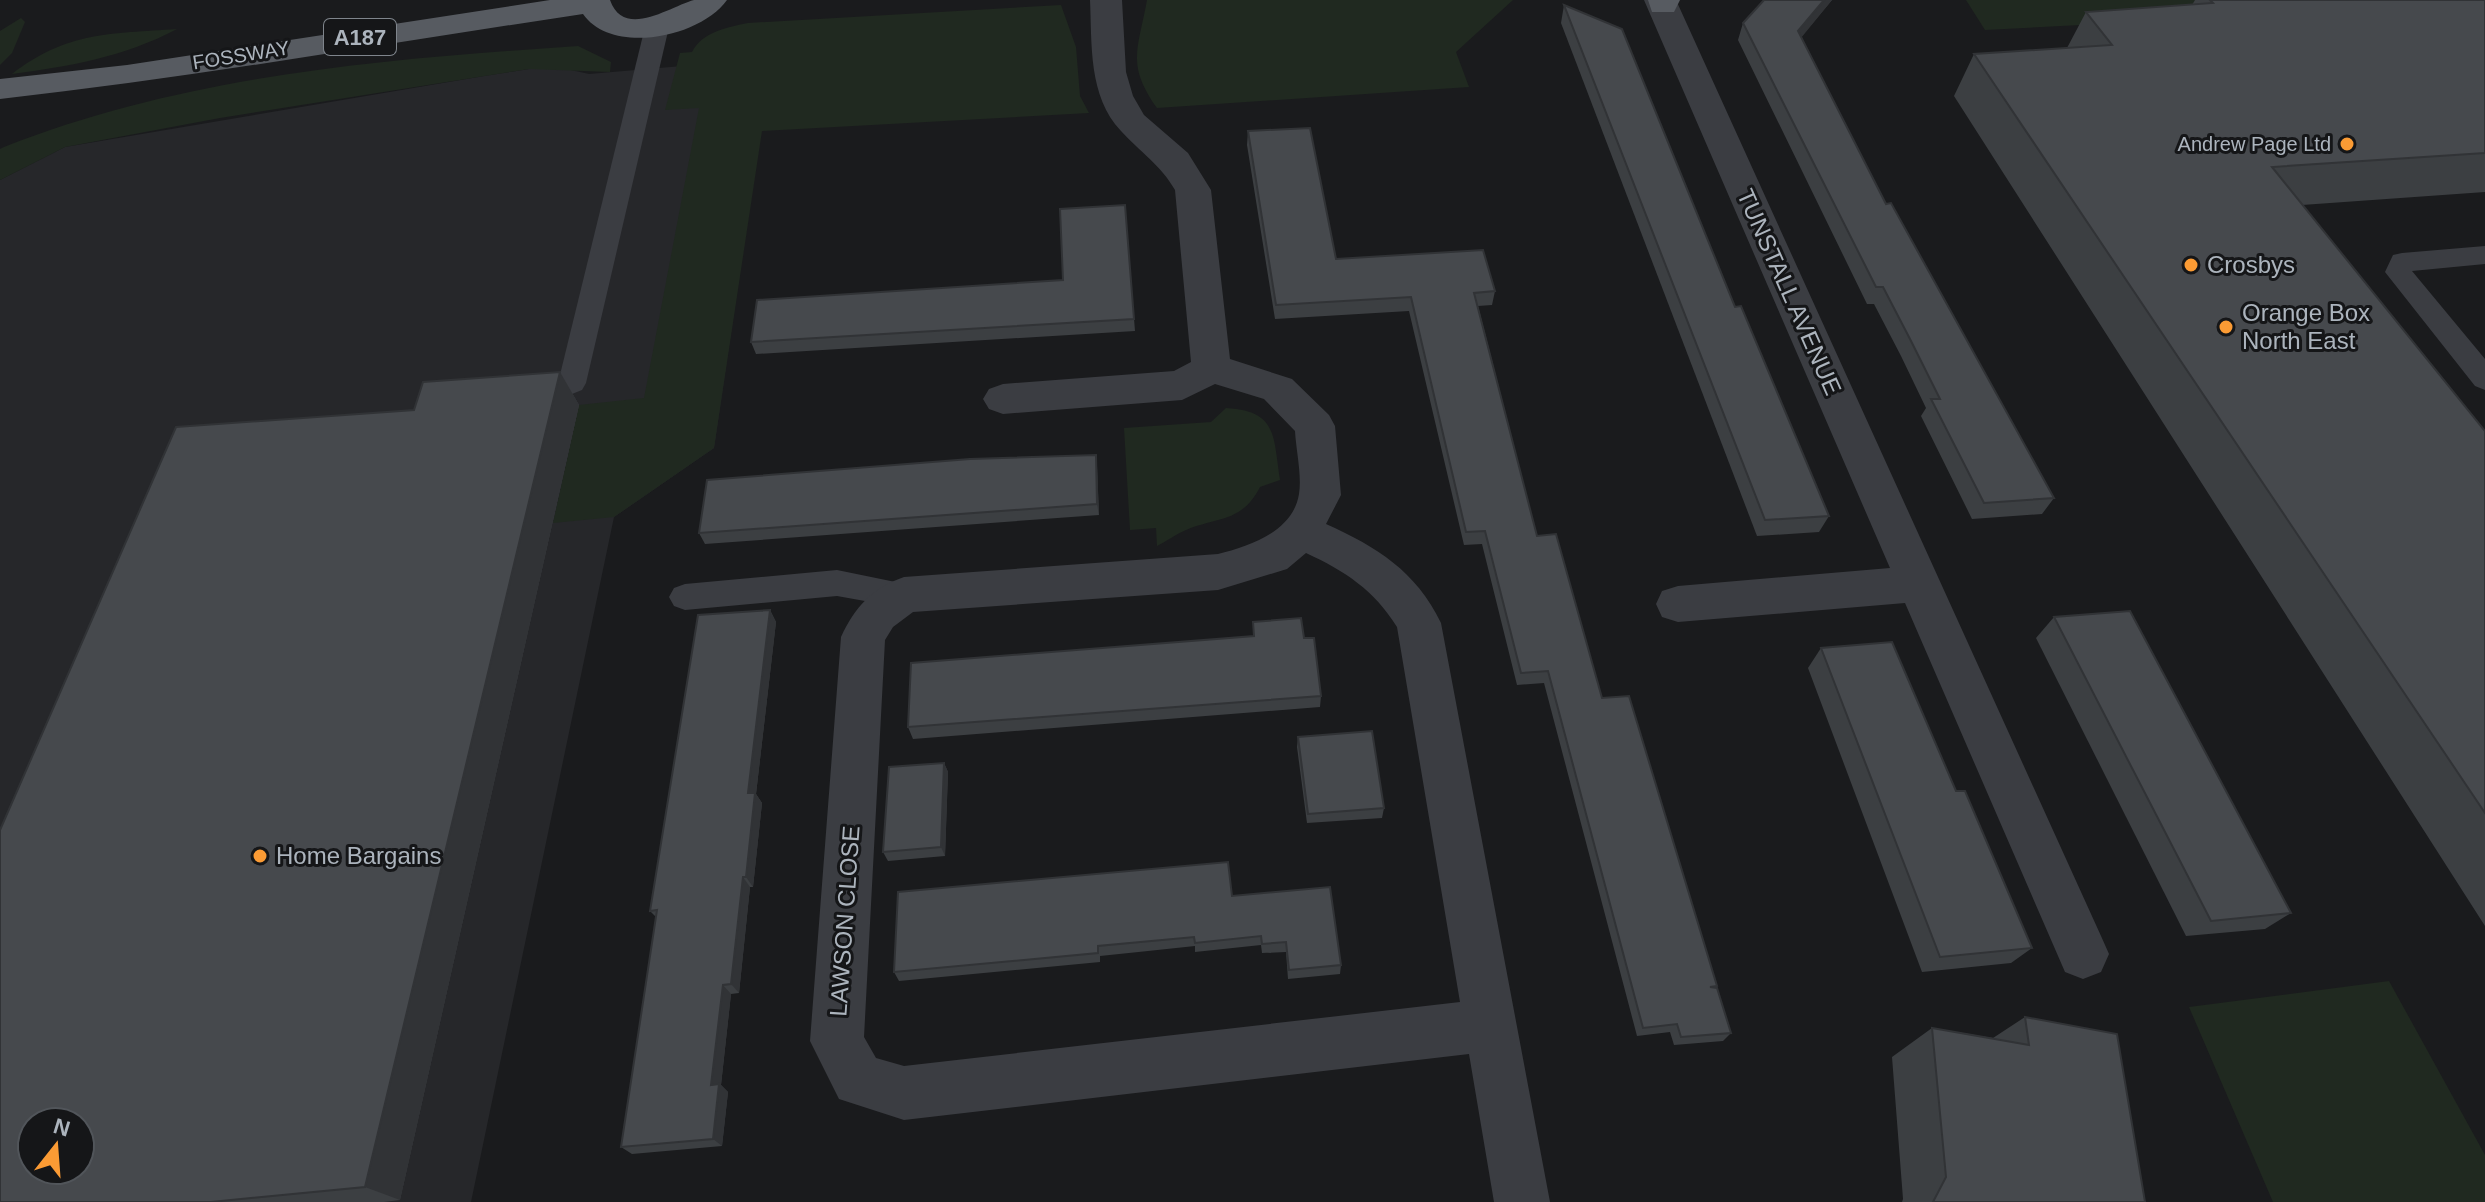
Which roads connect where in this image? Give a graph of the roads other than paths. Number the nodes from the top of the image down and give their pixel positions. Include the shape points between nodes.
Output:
1 (711, 0) edge
2 (1106, 0) edge
3 (594, 2) edge
4 (1662, 2) edge
5 (657, 27) junction
6 (127, 75) junction
7 (0, 89) edge
8 (0, 115) edge
9 (2485, 255) edge
10 (1211, 368) junction
11 (2485, 379) edge
12 (572, 383) dead end
13 (1003, 399) dead end
14 (1301, 532) junction
15 (1918, 584) junction
16 (904, 595) junction
17 (685, 597) dead end
18 (1678, 604) dead end
19 (2083, 954) dead end
20 (1490, 1025) junction
21 (1522, 1202) edge

1 - 5 main road via 692,18
2 - 10 street via 1116,96 1131,122 1176,161 1193,190
3 - 5 main road via 596,11 614,24
3 - 6 main road, FOSSWAY / A187
4 - 15 street, TUNSTALL AVENUE
5 - 12 lane
6 - 7 main road, FOSSWAY / A187
6 - 8 main road, FOSSWAY / A187
9 - 11 lane via 2402,262 2398,272
10 - 13 street via 1182,385
10 - 14 street via 1278,389 1315,426 1320,495
14 - 16 street via 1272,557 1218,572
14 - 20 street via 1373,565 1397,588 1419,623
15 - 18 street
15 - 19 street, TUNSTALL AVENUE
16 - 17 lane via 837,583
16 - 20 street, LAWSON CLOSE via 877,614 863,637 837,1041 858,1080 904,1093 946,1090
20 - 21 street

